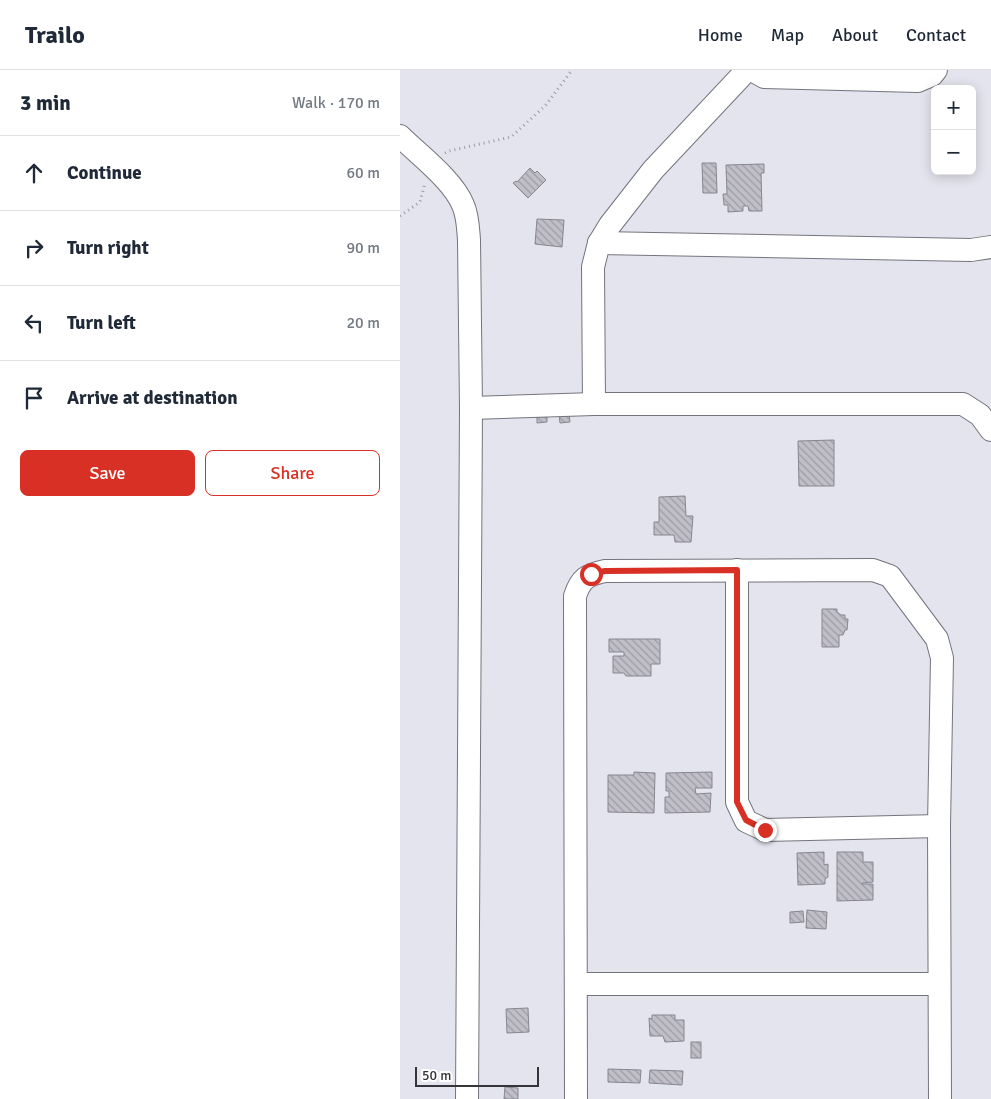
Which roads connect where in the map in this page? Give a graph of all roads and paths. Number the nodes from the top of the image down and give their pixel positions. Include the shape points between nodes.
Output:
1 (572, 70) edge
2 (746, 70) edge
3 (752, 70) edge
4 (936, 70) edge
5 (400, 136) edge
6 (429, 164) junction
7 (400, 216) edge
8 (598, 243) junction
9 (991, 247) edge
10 (594, 404) junction
11 (470, 408) junction
12 (991, 430) edge
13 (737, 570) junction
14 (939, 826) junction
15 (576, 984) junction
16 (939, 984) junction
17 (468, 1099) edge
18 (576, 1099) edge
19 (940, 1099) edge

1 - 6 path via 545,106 511,137 449,151
2 - 8 street via 653,170
3 - 4 street via 764,77 918,81
5 - 6 street
6 - 7 path via 420,202
6 - 11 street via 458,194 468,220
8 - 9 street via 971,250
8 - 10 street via 593,267
10 - 11 street
10 - 12 street via 963,404 980,415
11 - 17 street
13 - 14 street via 873,570 890,576 937,639 942,658
13 - 14 street via 737,802 746,820 765,830
13 - 15 street via 605,571 591,574 580,582 575,596
14 - 16 street
15 - 16 street
15 - 18 street
16 - 19 street

